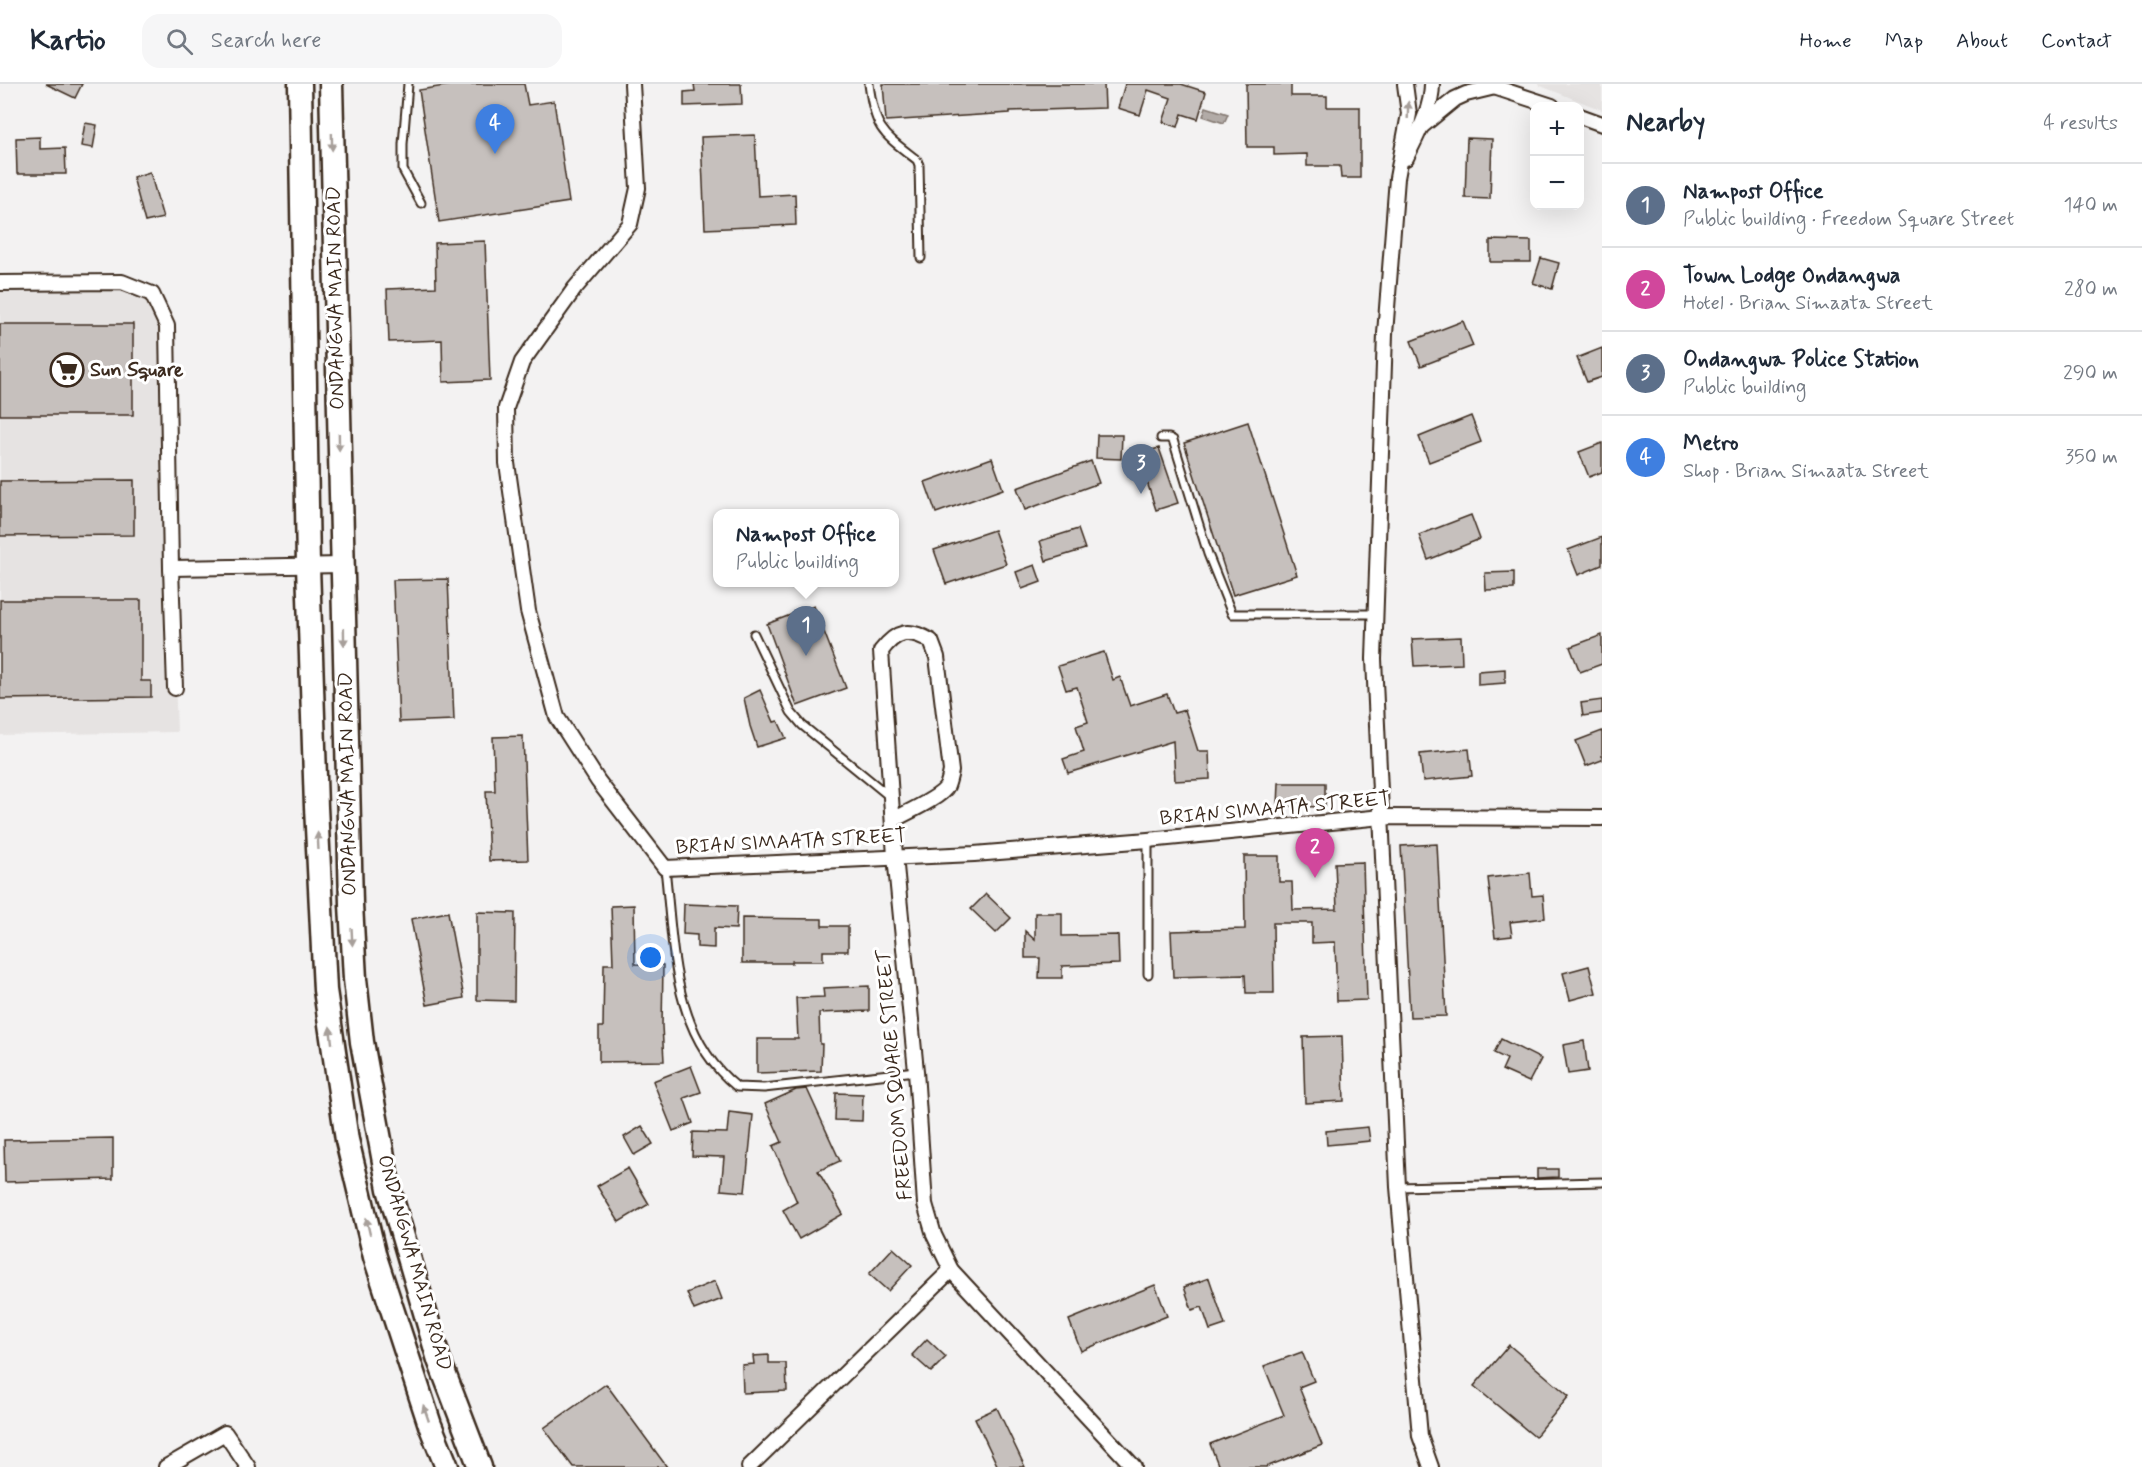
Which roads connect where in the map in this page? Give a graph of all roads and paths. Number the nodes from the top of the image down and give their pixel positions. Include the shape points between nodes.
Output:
1 (300, 84) edge
2 (331, 84) edge
3 (408, 84) edge
4 (632, 84) edge
5 (869, 84) edge
6 (1405, 84) edge
7 (1432, 84) edge
8 (1491, 86) edge
9 (1540, 102) edge
10 (1584, 117) edge
11 (1602, 124) edge
12 (1420, 128) junction
13 (1397, 178) junction
14 (421, 203) dead end
15 (921, 258) dead end
16 (0, 283) edge
17 (1161, 438) dead end
18 (342, 565) junction
19 (308, 566) junction
20 (171, 568) junction
21 (1376, 614) junction
22 (754, 634) dead end
23 (175, 688) dead end
24 (891, 798) junction
25 (1382, 817) junction
26 (1602, 818) edge
27 (893, 820) junction
28 (1148, 840) junction
29 (895, 856) junction
30 (665, 868) junction
31 (1148, 974) dead end
32 (916, 1071) junction
33 (1602, 1182) edge
34 (1398, 1187) junction
35 (951, 1270) junction
36 (166, 1467) edge
37 (248, 1467) edge
38 (447, 1467) edge
39 (480, 1467) edge
40 (749, 1467) edge
41 (1134, 1467) edge
42 (1431, 1467) edge

1 - 19 main road, ONDANGWA MAIN ROAD
2 -> 18 main road, ONDANGWA MAIN ROAD
3 - 14 lane via 403,170
4 - 30 street, BRIAN SIMAATA STREET via 638,188 630,224 575,288 522,362 506,408 507,463 528,611 557,717 598,781
5 - 15 lane via 872,109 886,136 919,165
13 -> 6 street via 1409,114
7 - 12 street
8 - 9 street
8 - 12 street via 1455,99
10 - 11 street
12 - 13 street
13 - 21 street via 1385,334
16 - 20 street via 122,282 152,294 167,326
17 - 21 lane via 1173,440 1208,554 1232,614
18 - 19 street
18 -> 39 main road, ONDANGWA MAIN ROAD via 351,904 362,1042 389,1189 439,1360
19 - 20 street
38 -> 19 main road, ONDANGWA MAIN ROAD via 375,1257 347,1140 333,1054 323,956
20 - 23 street
21 - 25 street via 1374,659
22 - 24 lane via 791,712
24 - 27 street, FREEDOM SQUARE STREET
24 - 27 street, FREEDOM SQUARE STREET via 881,651 890,638 906,632 919,633 931,641 937,657 951,771 947,787 936,798
25 - 26 street, BRIAN SIMAATA STREET
25 - 28 street, BRIAN SIMAATA STREET
25 - 34 street
27 - 29 street, FREEDOM SQUARE STREET
28 - 29 street, BRIAN SIMAATA STREET
28 - 31 lane
29 - 30 street, BRIAN SIMAATA STREET
29 - 32 street, FREEDOM SQUARE STREET
30 - 32 lane via 680,993 689,1024 709,1060 737,1087 764,1088
32 - 35 street, FREEDOM SQUARE STREET via 925,1204
33 - 34 lane
34 - 42 street via 1420,1436
35 - 40 street
35 - 41 street, FREEDOM SQUARE STREET
36 - 37 street via 225,1433

